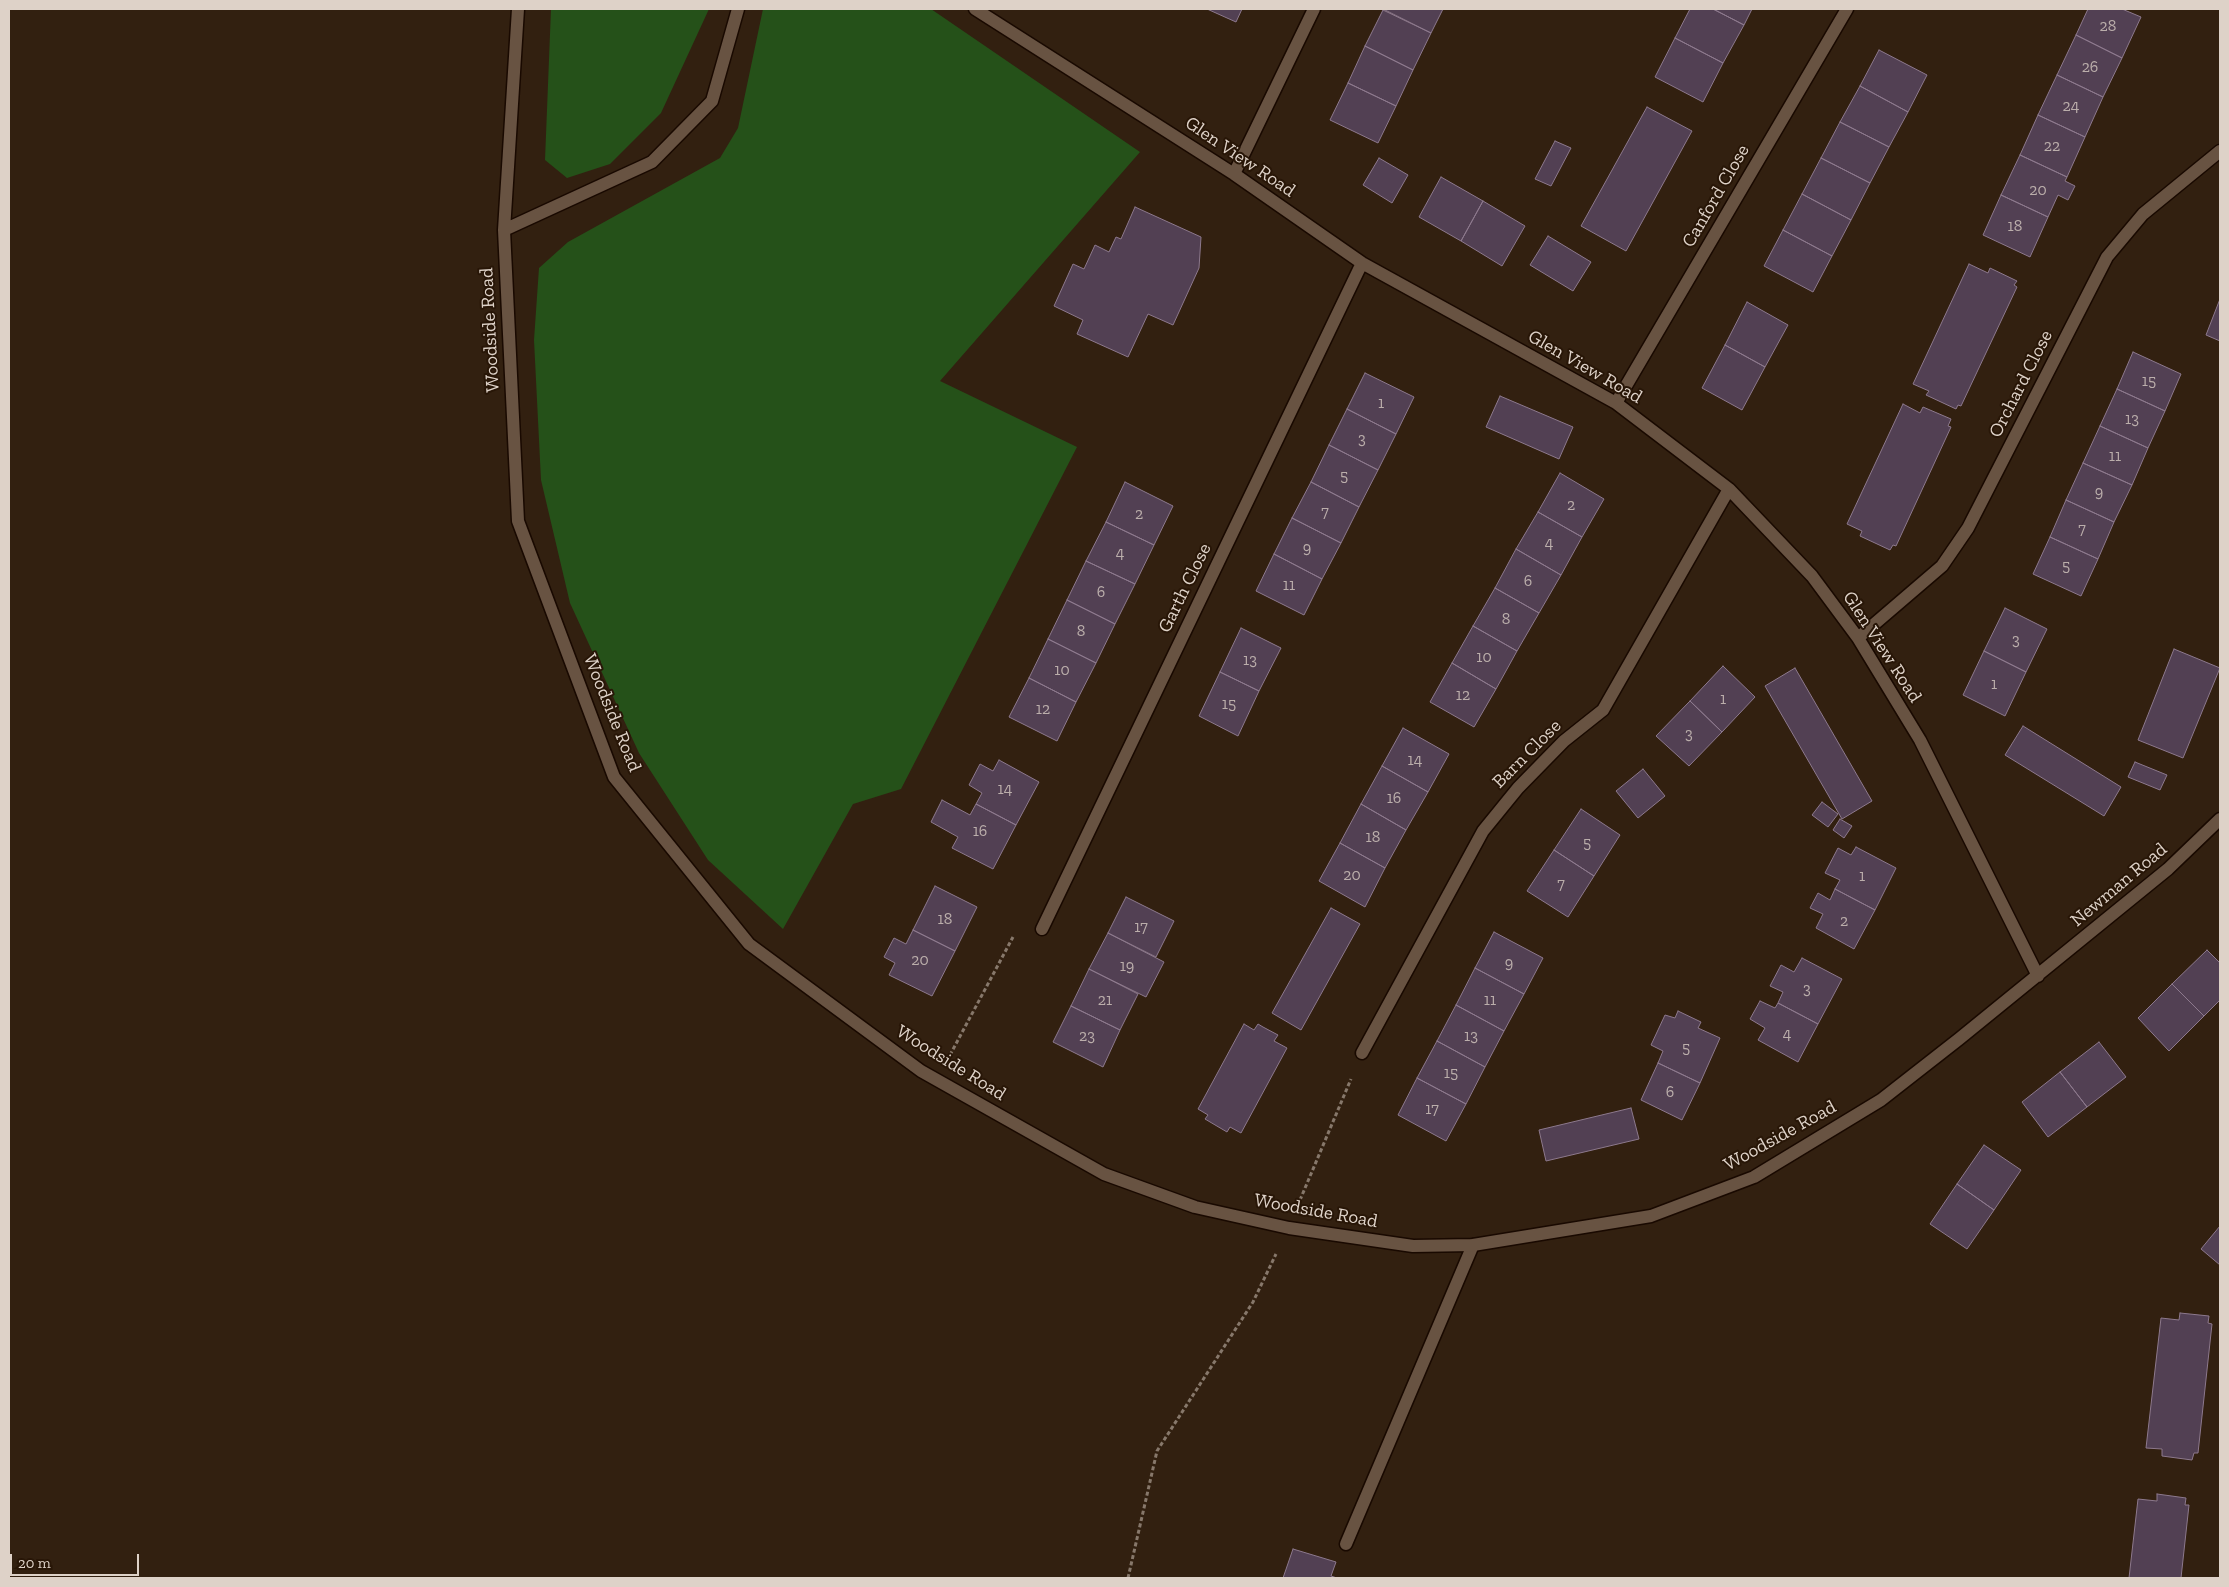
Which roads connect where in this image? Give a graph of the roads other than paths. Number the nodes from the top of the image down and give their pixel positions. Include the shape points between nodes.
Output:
1 (518, 9) edge
2 (738, 9) edge
3 (975, 9) edge
4 (1314, 9) edge
5 (1847, 9) edge
6 (2220, 151) edge
7 (1234, 174) junction
8 (504, 230) junction
9 (1362, 263) junction
10 (1616, 403) junction
11 (1728, 489) junction
12 (1858, 638) junction
13 (2220, 819) edge
14 (1042, 929) road end
15 (2038, 976) junction
16 (1362, 1053) road end
17 (1473, 1245) junction
18 (1346, 1544) dead end

1 - 8 street, Woodside Road
2 - 8 street via 712,100 652,162
3 - 7 street, Glen View Road
4 - 7 street
5 - 10 street, Canford Close
6 - 12 street, Orchard Close via 2143,214 2107,256 1968,528 1942,566
7 - 9 street, Glen View Road
8 - 17 street, Woodside Road via 518,521 614,777 749,944 921,1071 1104,1174 1195,1207 1289,1228 1413,1246
9 - 10 street, Glen View Road
9 - 14 street, Garth Close
10 - 11 street, Glen View Road
11 - 12 street, Glen View Road via 1812,576
11 - 16 street, Barn Close via 1603,710 1564,741 1518,788 1483,831
12 - 15 street, Glen View Road via 1920,740
13 - 15 street, Newman Road via 2168,869
15 - 17 street, Woodside Road via 1881,1100 1754,1177 1651,1216
17 - 18 street

